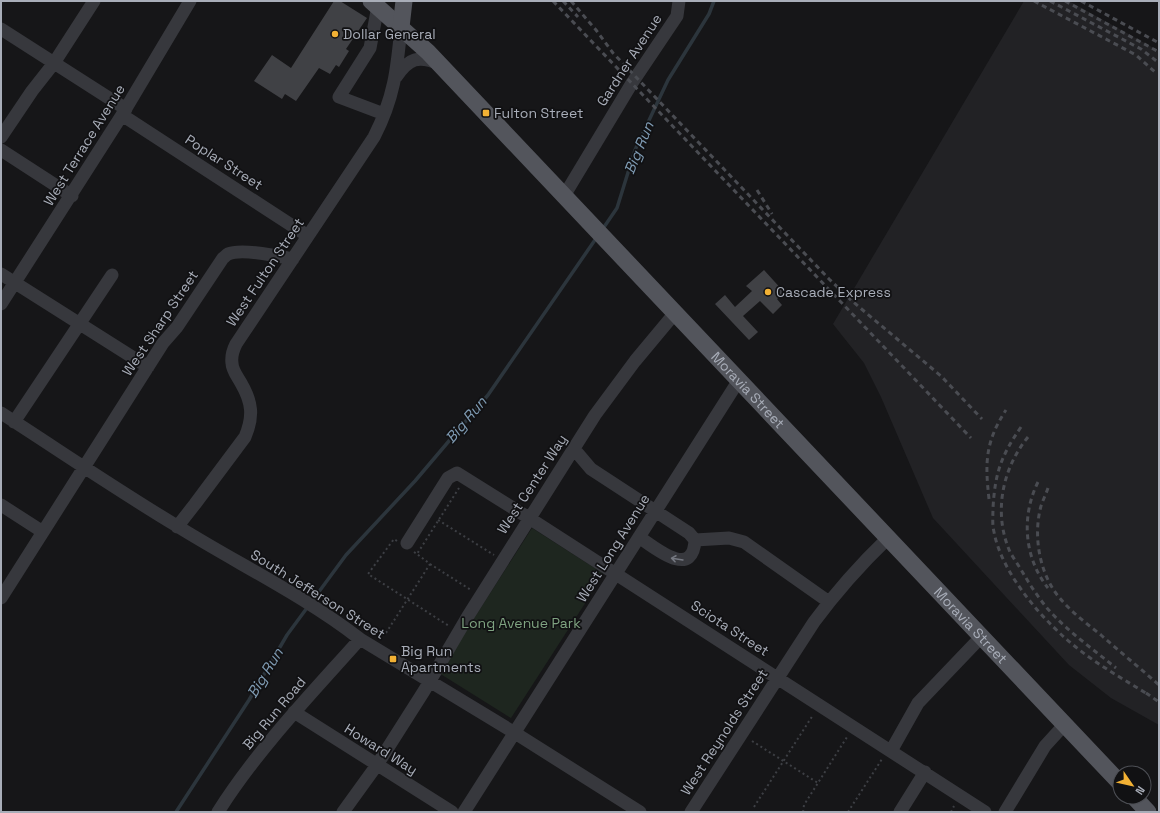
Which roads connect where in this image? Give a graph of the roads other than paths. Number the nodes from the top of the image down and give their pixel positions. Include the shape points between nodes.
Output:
1 (94, 1) edge
2 (190, 1) edge
3 (404, 1) edge
4 (680, 1) edge
5 (374, 4) edge
6 (401, 27) junction
7 (1, 29) edge
8 (54, 63) junction
9 (440, 64) junction
10 (396, 77) junction
11 (124, 112) junction
12 (384, 114) junction
13 (1, 138) edge
14 (1, 150) edge
15 (72, 196) junction
16 (564, 196) junction
17 (308, 236) junction
18 (293, 259) junction
19 (1, 274) edge
20 (112, 275) dead end
21 (15, 283) junction
22 (1, 304) edge
23 (676, 313) junction
24 (79, 324) junction
25 (148, 367) junction
26 (739, 380) junction
27 (1, 413) edge
28 (14, 422) junction
29 (574, 449) junction
30 (84, 467) junction
31 (1, 505) edge
32 (655, 511) junction
33 (529, 518) junction
34 (177, 527) junction
35 (43, 532) junction
36 (639, 537) junction
37 (888, 538) junction
38 (694, 540) junction
39 (406, 545) road end
40 (616, 574) junction
41 (2, 596) edge
42 (829, 602) junction
43 (982, 636) junction
44 (360, 639) junction
45 (778, 678) junction
46 (429, 682) junction
47 (294, 712) junction
48 (1065, 724) junction
49 (515, 733) junction
50 (887, 755) junction
51 (376, 765) junction
52 (925, 772) junction
53 (1112, 774) edge
54 (218, 812) edge
55 (343, 812) edge
56 (452, 812) edge
57 (464, 812) edge
58 (640, 812) edge
59 (692, 812) edge
60 (900, 812) edge
61 (985, 812) edge
62 (1005, 812) edge

1 - 8 street
2 - 11 street, West Terrace Avenue
3 - 6 main road
4 - 16 street, Gardner Avenue via 677,16 632,83
5 - 6 main road, Moravia Street
5 - 12 street via 370,48 339,97
6 - 9 main road, Moravia Street
6 - 10 street, West Fulton Street
7 - 8 street, Poplar Street
8 - 11 street, Poplar Street
8 - 13 street
9 - 10 street via 422,59 409,62
9 - 16 main road, Moravia Street
10 - 12 street, West Fulton Street
11 - 15 street, West Terrace Avenue
11 - 17 street, Poplar Street
12 - 17 street, West Fulton Street via 374,137
14 - 15 street
15 - 21 street, West Terrace Avenue
16 - 23 main road, Moravia Street
17 - 18 street, West Fulton Street
18 - 25 street, West Sharp Street via 239,252 223,258
18 - 34 street, West Fulton Street via 232,353 234,372 249,401 250,425 245,436
19 - 21 street
20 - 24 street
21 - 22 street, West Terrace Avenue
21 - 24 street
23 - 26 main road, Moravia Street
23 - 29 street, West Center Way via 615,387
24 - 25 street
24 - 28 street
25 - 30 street, West Sharp Street
26 - 32 street, West Long Avenue
26 - 37 main road, Moravia Street
27 - 28 street, South Jefferson Street
28 - 30 street, South Jefferson Street
29 - 32 street via 591,468
29 - 33 street, West Center Way
30 - 34 street, South Jefferson Street
30 - 35 street, West Sharp Street
31 - 35 street
32 - 36 street, West Long Avenue
32 - 38 street via 689,533
33 - 39 street, Sciota Street via 456,473 448,478
33 - 40 street, Sciota Street
33 - 46 street, West Center Way
34 - 44 street, South Jefferson Street via 296,596
35 - 41 street, West Sharp Street
38 -> 36 street via 694,550 689,558 682,560 671,558
36 - 40 street, West Long Avenue
37 - 42 street, West Reynolds Street
37 - 43 main road, Moravia Street
38 - 42 street via 729,538 744,542
40 - 45 street, Sciota Street
40 - 49 street, West Long Avenue
42 - 45 street, West Reynolds Street
43 - 48 main road, Moravia Street
43 - 50 street via 922,699
44 - 46 street, South Jefferson Street
44 - 47 street, Big Run Road
45 - 50 street, Sciota Street
45 - 59 street, West Reynolds Street
46 - 49 street, South Jefferson Street
46 - 51 street, West Center Way
47 - 51 street, Howard Way
47 - 54 street, Big Run Road
48 - 53 main road, Moravia Street
48 - 62 street via 1045,746
49 - 57 street, West Long Avenue
49 - 58 street, South Jefferson Street
50 - 52 street, Sciota Street
51 - 55 street, West Center Way
51 - 56 street, Howard Way
52 - 60 street
52 - 61 street, Sciota Street

